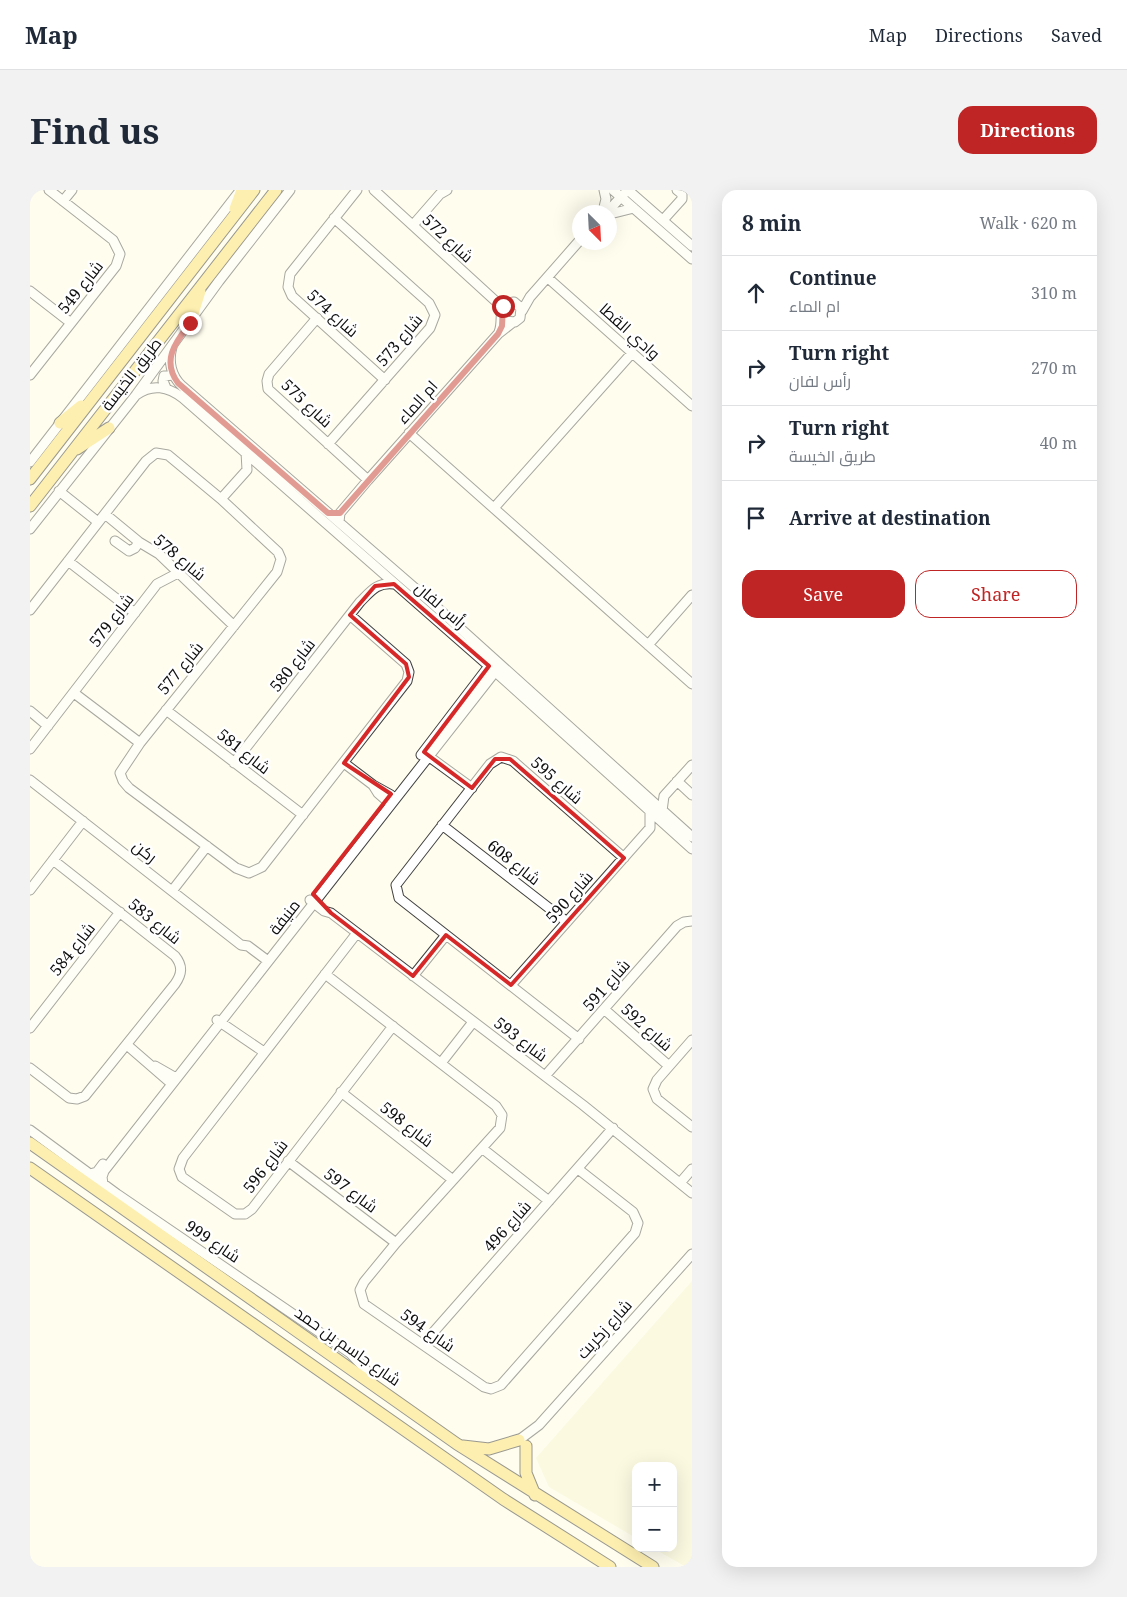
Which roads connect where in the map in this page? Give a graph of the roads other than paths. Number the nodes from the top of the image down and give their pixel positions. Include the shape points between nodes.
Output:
1 (49, 190) edge
2 (72, 190) edge
3 (241, 190) edge
4 (254, 190) edge
5 (276, 190) edge
6 (290, 190) edge
7 (356, 190) edge
8 (374, 190) edge
9 (378, 190) edge
10 (447, 190) edge
11 (604, 190) edge
12 (677, 190) edge
13 (621, 192) edge
14 (63, 201) junction
15 (606, 205) edge
16 (611, 205) edge
17 (634, 208) junction
18 (617, 210) edge
19 (334, 218) junction
20 (231, 220) junction
21 (665, 222) junction
22 (416, 225) junction
23 (692, 246) edge
24 (572, 250) edge
25 (692, 259) edge
26 (548, 278) junction
27 (202, 284) junction
28 (30, 291) edge
29 (530, 297) junction
30 (507, 307) junction
31 (522, 311) junction
32 (317, 318) junction
33 (512, 322) junction
34 (71, 323) junction
35 (190, 323) junction
36 (498, 334) junction
37 (172, 347) junction
38 (632, 353) junction
39 (30, 375) edge
40 (173, 375) junction
41 (385, 380) junction
42 (166, 388) junction
43 (96, 394) junction
44 (136, 395) junction
45 (692, 406) edge
46 (60, 423) junction
47 (109, 428) junction
48 (409, 433) junction
49 (328, 444) junction
50 (40, 449) junction
51 (246, 452) junction
52 (30, 454) edge
53 (70, 454) junction
54 (30, 462) edge
55 (247, 470) junction
56 (266, 470) junction
57 (30, 479) edge
58 (368, 480) junction
59 (59, 491) junction
60 (221, 499) junction
61 (30, 506) edge
62 (494, 508) junction
63 (105, 514) junction
64 (339, 518) junction
65 (98, 522) junction
66 (30, 528) edge
67 (115, 540) dead end
68 (139, 542) junction
69 (68, 561) junction
70 (374, 566) junction
71 (178, 572) junction
72 (394, 584) junction
73 (375, 586) junction
74 (692, 595) edge
75 (30, 610) edge
76 (135, 613) junction
77 (350, 615) junction
78 (234, 626) junction
79 (648, 645) junction
80 (495, 665) junction
81 (692, 684) edge
82 (74, 693) junction
83 (166, 710) junction
84 (30, 712) edge
85 (48, 726) junction
86 (140, 743) junction
87 (30, 749) edge
88 (427, 752) junction
89 (234, 762) junction
90 (344, 763) junction
91 (692, 765) edge
92 (679, 779) junction
93 (30, 780) edge
94 (692, 787) edge
95 (472, 788) junction
96 (634, 791) junction
97 (692, 795) edge
98 (664, 796) junction
99 (389, 797) junction
100 (651, 800) junction
101 (662, 811) junction
102 (650, 812) junction
103 (303, 815) junction
104 (83, 821) junction
105 (442, 825) junction
106 (667, 827) junction
107 (650, 828) junction
108 (692, 837) edge
109 (207, 846) junction
110 (692, 849) edge
111 (624, 858) junction
112 (53, 860) junction
113 (30, 890) edge
114 (172, 891) junction
115 (314, 899) junction
116 (120, 912) junction
117 (692, 921) edge
118 (567, 922) junction
119 (357, 933) junction
120 (446, 935) junction
121 (264, 962) junction
122 (324, 974) junction
123 (413, 976) junction
124 (511, 985) junction
125 (605, 1010) junction
126 (220, 1018) junction
127 (473, 1022) junction
128 (393, 1026) junction
129 (30, 1028) edge
130 (578, 1039) junction
131 (692, 1040) edge
132 (127, 1045) junction
133 (264, 1052) junction
134 (442, 1062) junction
135 (669, 1066) junction
136 (30, 1068) edge
137 (546, 1076) junction
138 (172, 1080) junction
139 (341, 1092) junction
140 (692, 1127) edge
141 (613, 1128) junction
142 (30, 1130) edge
143 (30, 1143) edge
144 (483, 1149) junction
145 (61, 1152) junction
146 (45, 1153) junction
147 (288, 1161) junction
148 (30, 1168) edge
149 (578, 1169) junction
150 (692, 1169) edge
151 (90, 1174) junction
152 (453, 1180) junction
153 (680, 1183) junction
154 (103, 1184) junction
155 (692, 1193) edge
156 (549, 1201) junction
157 (144, 1211) junction
158 (150, 1227) junction
159 (396, 1243) junction
160 (692, 1254) edge
161 (422, 1344) junction
162 (372, 1383) junction
163 (523, 1443) junction
164 (458, 1444) junction
165 (535, 1494) junction
166 (610, 1567) edge
167 (653, 1567) edge

1 - 14 street, شارع 549
2 - 14 street
3 - 20 main road
3 - 46 street, طريق الخيسة
4 - 20 main road, طريق الخيسة
5 - 27 main road, طريق الخيسة
6 - 35 street, طريق الخيسة
7 - 19 street, شارع 574
8 - 22 street, شارع 572
9 - 22 street, شارع 572
10 - 22 street
11 - 15 street
12 - 21 street via 683,198
13 - 16 street
13 - 17 street
13 - 21 street
14 - 34 street, شارع 549 via 113,240 120,254 116,266
17 - 18 street
17 - 25 street
19 - 32 street, شارع 574 via 288,278 292,296
19 - 41 street, شارع 573 via 434,310 433,324
20 - 43 main road, طريق الخيسة
21 - 23 street
22 - 30 street, شارع 572
24 - 26 street
26 - 29 street
26 - 38 street, وادي القطا
27 - 35 main road
27 - 53 main road, طريق الخيسة
28 - 34 street
29 - 30 street
29 - 31 street
30 - 31 street
30 - 33 street, شارع 572 via 506,321
30 - 36 street, ام الماء
31 - 33 street, ام الماء via 520,318
32 - 41 street, شارع 574
32 - 49 street, شارع 575 via 269,374 267,381 270,392
33 - 36 street, ام الماء
34 - 39 street, شارع 549
35 - 37 street, طريق الخيسة
36 - 48 street, ام الماء
37 - 40 street via 170,362
37 - 44 street, طريق الخيسة
38 - 45 street, وادي القطا
38 - 62 street
40 - 42 street via 164,376
40 - 64 street via 328,513
41 - 49 street, شارع 573
42 - 44 street via 149,389
42 - 51 street, رأس لفان via 183,398
43 - 46 main road
43 - 57 main road, طريق الخيسة
44 - 47 street, طريق الخيسة
46 - 50 street, طريق الخيسة
47 - 53 main road
47 - 59 street, طريق الخيسة
48 - 58 street, ام الماء
48 - 62 street
49 - 58 street, شارع 575
50 - 52 street
50 - 54 street, طريق الخيسة
51 - 55 street
51 - 56 street, رأس لفان
53 - 61 main road, طريق الخيسة
55 - 56 street
55 - 60 street
56 - 70 street, رأس لفان
58 - 64 street, ام الماء
59 - 65 street
59 - 66 street, طريق الخيسة
60 - 63 street, شارع 577 via 168,455 159,453 146,460
60 - 78 street, شارع 577 via 275,549 281,559 277,572
62 - 79 street
63 - 65 street, شارع 577
63 - 68 street, شارع 578
64 - 80 street, رأس لفان
65 - 69 street, شارع 577
67 - 68 street via 129,551
68 - 71 street, شارع 578
69 - 75 street, شارع 577
69 - 76 street
70 - 72 street, رأس لفان
70 - 73 street
71 - 76 street, شارع 579 via 157,584
71 - 78 street, شارع 578
72 - 73 street
72 - 80 street, رأس لفان
73 - 77 street, شارع 580
74 - 79 street
76 - 82 street, شارع 579
77 - 89 street, شارع 580
77 - 90 street, شارع 577 via 406,664 409,672 402,688
78 - 83 street, شارع 577
79 - 81 street
80 - 88 street, منيفة
80 - 96 street, رأس لفان
82 - 85 street, شارع 579
82 - 86 street
83 - 86 street, شارع 577
83 - 89 street, شارع 581
84 - 85 street
85 - 87 street, شارع 579
86 - 109 street, شارع 577 via 121,768 122,781
88 - 95 street
88 - 99 street, منيفة
88 - 115 street, منيفة
89 - 103 street, شارع 581
90 - 99 street
90 - 103 street, شارع 577
91 - 92 street
92 - 94 street
92 - 97 street
92 - 98 street
93 - 104 street, ركن
95 - 105 street, شارع 595
95 - 111 street, شارع 595 via 495,759 510,759
96 - 100 street, رأس لفان
96 - 102 street, رأس لفان
98 - 100 street
98 - 101 street
99 - 115 street, منيفة
100 - 101 street, رأس لفان
101 - 108 street, رأس لفان
102 - 106 street, رأس لفان
102 - 107 street
103 - 109 street, شارع 577 via 262,867 254,872 240,871
104 - 112 street
104 - 114 street, ركن
105 - 118 street, شارع 608
105 - 120 street, شارع 595 via 395,889 399,898
106 - 107 street
106 - 110 street, رأس لفان
107 - 111 street, شارع 590
109 - 114 street
111 - 118 street, شارع 590
112 - 113 street
112 - 116 street, شارع 583
114 - 121 street, ركن via 241,945 248,946
115 - 119 street, شارع 593
115 - 121 street, منيفة
116 - 129 street, شارع 584
116 - 132 street, شارع 583 via 175,956 181,968 177,980
117 - 125 street, شارع 591 via 677,926
118 - 124 street, شارع 590
119 - 122 street, شارع 596
119 - 123 street, شارع 593
120 - 123 street
120 - 124 street, شارع 595
121 - 126 street, منيفة
122 - 128 street, شارع 594
122 - 133 street, شارع 596
123 - 127 street, شارع 593
124 - 130 street, شارع 595
125 - 130 street, شارع 591
125 - 135 street, شارع 592
126 - 133 street
126 - 138 street, منيفة
127 - 134 street
127 - 137 street, شارع 593
128 - 134 street, شارع 594
128 - 139 street, شارع 596
130 - 137 street, شارع 591
131 - 135 street, شارع 592
132 - 136 street, شارع 583 via 88,1094 81,1098 69,1098
132 - 138 street
133 - 147 street, شارع 596 via 183,1158 180,1173 184,1180 231,1212 241,1215 252,1209
134 - 144 street, شارع 594 via 501,1112 502,1125
135 - 140 street, شارع 592 via 655,1083 655,1096
137 - 141 street, شارع 593
138 - 151 street, منيفة via 99,1170
138 - 154 street, منيفة via 104,1171
139 - 147 street, شارع 596
139 - 152 street, شارع 598
141 - 149 street, شارع 496
141 - 153 street, شارع 593
142 - 145 street, شارع 999
143 - 146 main road, شارع جاسم بن حمد
144 - 152 street, شارع 594
144 - 156 street
145 - 146 main road
145 - 151 street, شارع 999
146 - 158 main road, شارع جاسم بن حمد
147 - 159 street, شارع 597
148 - 166 main road via 503,1499
149 - 156 street, شارع 496
149 - 161 street, شارع 594 via 632,1212 638,1223 633,1237 498,1387 484,1387
150 - 153 street
151 - 154 street, شارع 999
152 - 159 street, شارع 594
153 - 155 street, شارع 593
154 - 157 street, شارع 999
156 - 161 street, شارع 496
157 - 158 main road
157 - 162 street, شارع 999 via 350,1353 367,1371
158 - 162 main road, شارع جاسم بن حمد
159 - 161 street, شارع 594 via 364,1282 360,1295 364,1304
160 - 163 street, شارع زكريت
162 - 164 main road, شارع جاسم بن حمد
163 - 164 main road via 489,1449
163 - 165 main road via 526,1473
164 - 165 main road, شارع جاسم بن حمد
165 - 167 main road, شارع جاسم بن حمد

